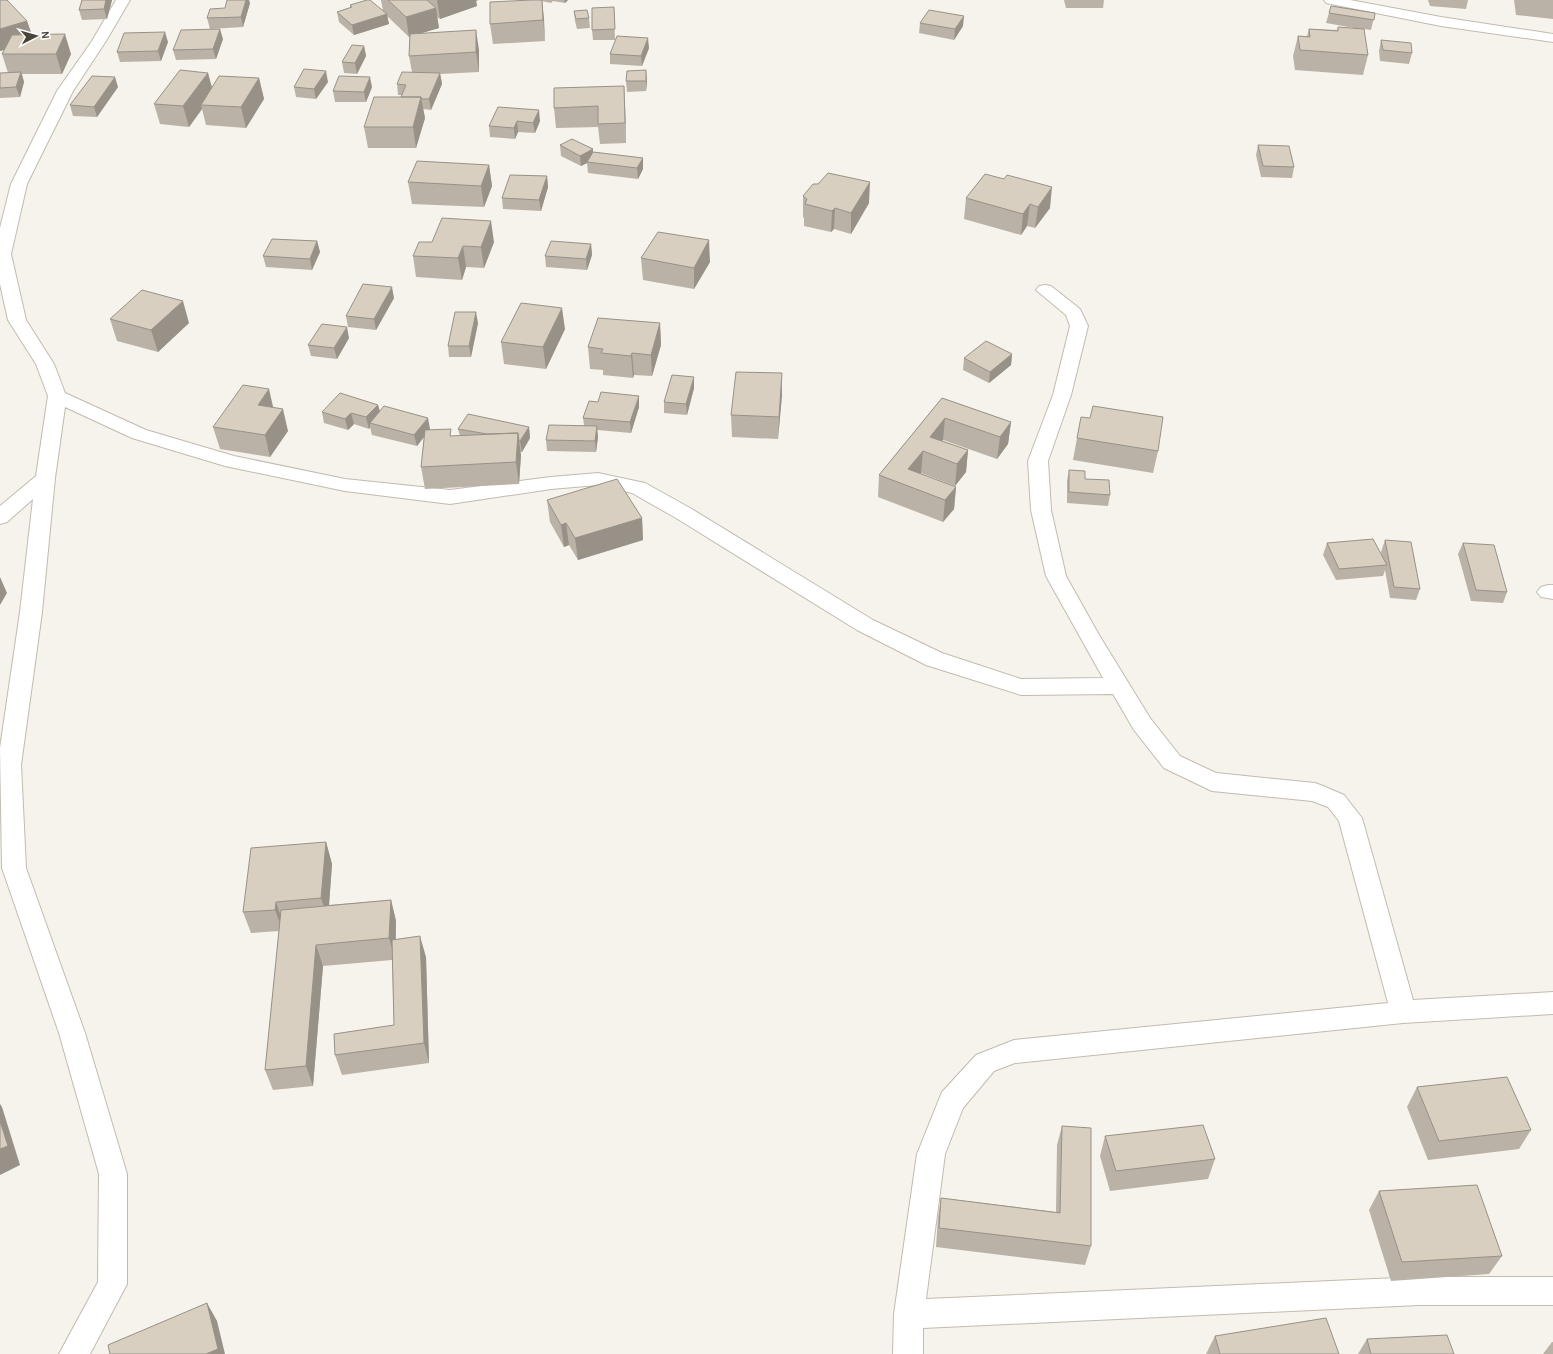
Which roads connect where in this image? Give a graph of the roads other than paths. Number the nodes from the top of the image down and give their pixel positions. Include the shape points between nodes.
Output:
1 (123, 0) edge
2 (1331, 0) edge
3 (1553, 38) edge
4 (7, 208) edge
5 (4, 282) edge
6 (1045, 290) dead end
7 (57, 396) junction
8 (45, 478) junction
9 (0, 517) edge
10 (1119, 686) junction
11 (1553, 1003) edge
12 (1403, 1012) junction
13 (1553, 1290) edge
14 (909, 1314) junction
15 (74, 1354) edge
16 (908, 1354) edge

1 - 4 street via 65,91
2 - 3 street via 1479,29
4 - 5 street via 2,254
5 - 7 street via 17,320 45,364
6 - 10 street via 1074,313 1079,326 1062,395 1038,461 1041,510 1056,576
7 - 8 street
7 - 10 street via 139,434 232,462 345,485 450,497 598,479 638,488 865,625 934,659 1021,687
8 - 9 street
8 - 15 street via 31,612 9,765 14,868 72,1033 113,1174 112,1284
10 - 12 street via 1142,724 1172,762 1212,782 1315,792 1336,801 1350,818
11 - 12 street
12 - 14 street via 1014,1052 985,1062 952,1101 931,1154
13 - 14 street via 1419,1291
14 - 16 street

